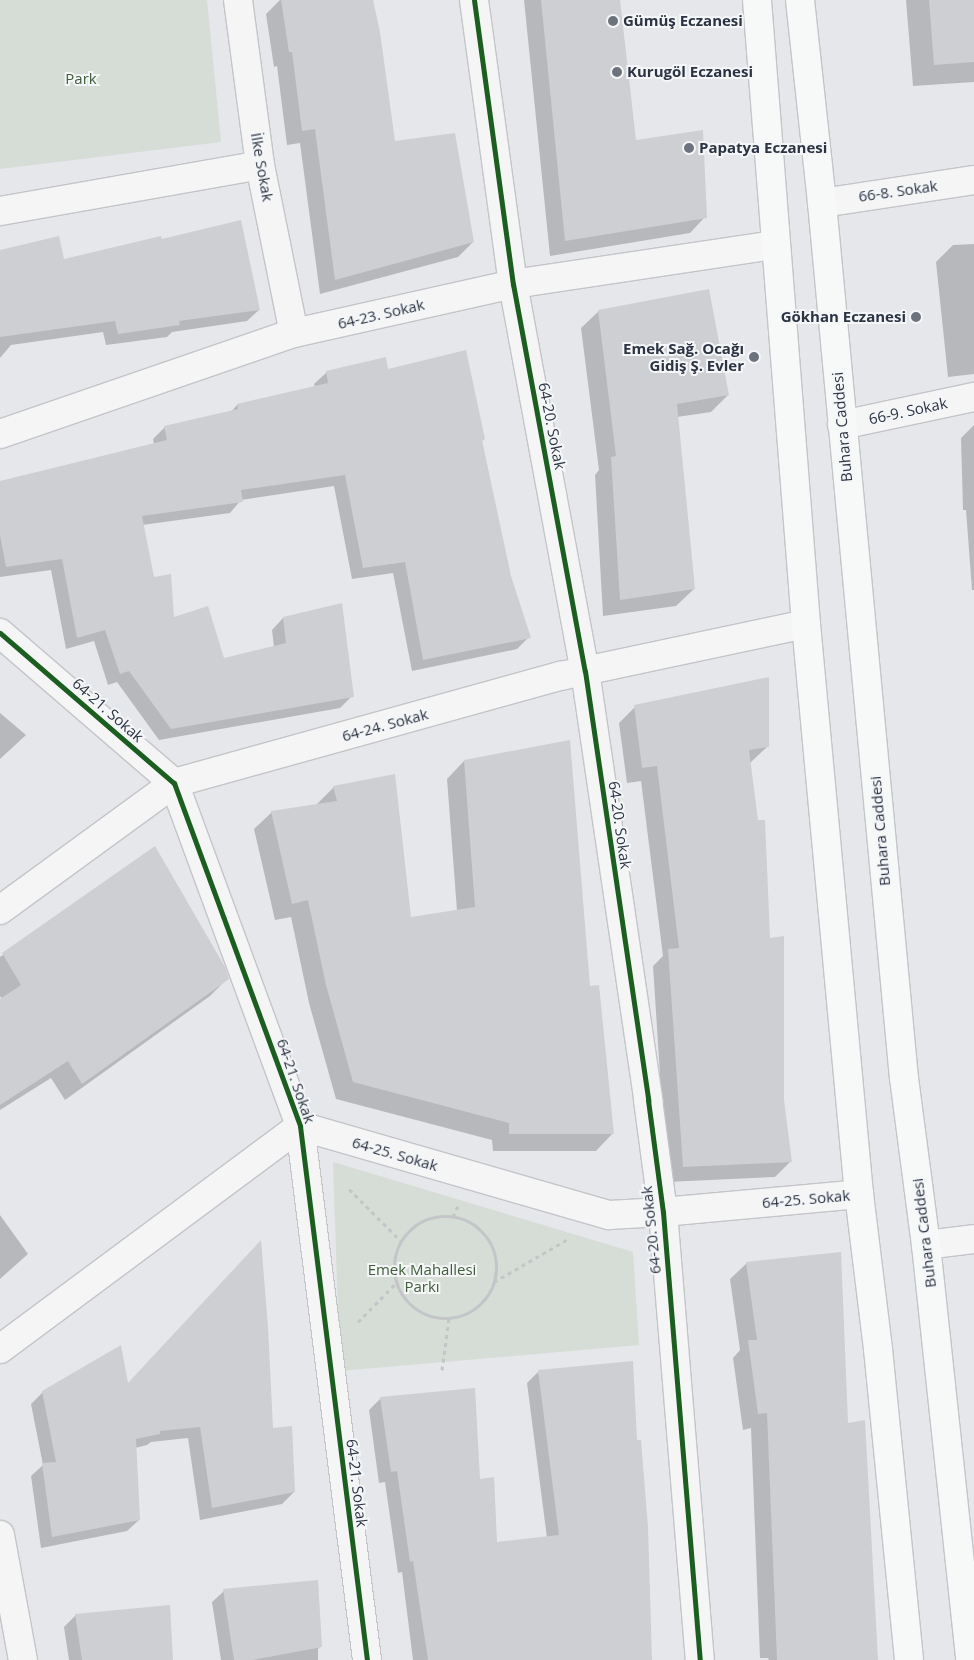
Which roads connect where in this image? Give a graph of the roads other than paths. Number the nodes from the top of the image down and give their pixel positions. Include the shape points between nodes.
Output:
1 (238, 0) edge
2 (474, 0) edge
3 (757, 0) edge
4 (800, 0) edge
5 (260, 165) junction
6 (974, 180) edge
7 (822, 203) junction
8 (0, 211) edge
9 (775, 245) junction
10 (513, 284) junction
11 (294, 333) junction
12 (974, 397) edge
13 (842, 425) junction
14 (0, 434) edge
15 (806, 624) junction
16 (0, 633) edge
17 (585, 671) junction
18 (174, 783) junction
19 (0, 910) edge
20 (300, 1126) junction
21 (859, 1194) junction
22 (663, 1212) junction
23 (974, 1239) edge
24 (926, 1244) junction
25 (0, 1349) edge
26 (0, 1535) edge
27 (23, 1660) edge
28 (367, 1660) edge
29 (700, 1660) edge
30 (909, 1660) edge
31 (970, 1660) edge

1 - 5 street, İlke Sokak
2 - 10 street, 64-20. Sokak
3 - 9 main road
4 - 7 main road, Buhara Caddesi
5 - 8 street
5 - 11 street, İlke Sokak
6 - 7 street, 66-8. Sokak
7 - 13 main road, Buhara Caddesi
9 - 10 street, 64-23. Sokak
9 - 15 main road
10 - 11 street, 64-23. Sokak
10 - 17 street, 64-20. Sokak
11 - 14 street, 64-23. Sokak
12 - 13 street, 66-9. Sokak
13 - 24 main road, Buhara Caddesi via 904,1078
15 - 17 street, 64-24. Sokak
15 - 21 main road
16 - 18 street, 64-21. Sokak
17 - 18 street, 64-24. Sokak
17 - 22 street, 64-20. Sokak
18 - 19 street, 64-24. Sokak
18 - 20 street, 64-21. Sokak
20 - 22 street, 64-25. Sokak via 609,1215
20 - 25 street
20 - 28 street, 64-21. Sokak
21 - 22 street, 64-25. Sokak
21 - 30 main road
22 - 29 street, 64-20. Sokak
23 - 24 street
24 - 31 main road, Buhara Caddesi
26 - 27 street

